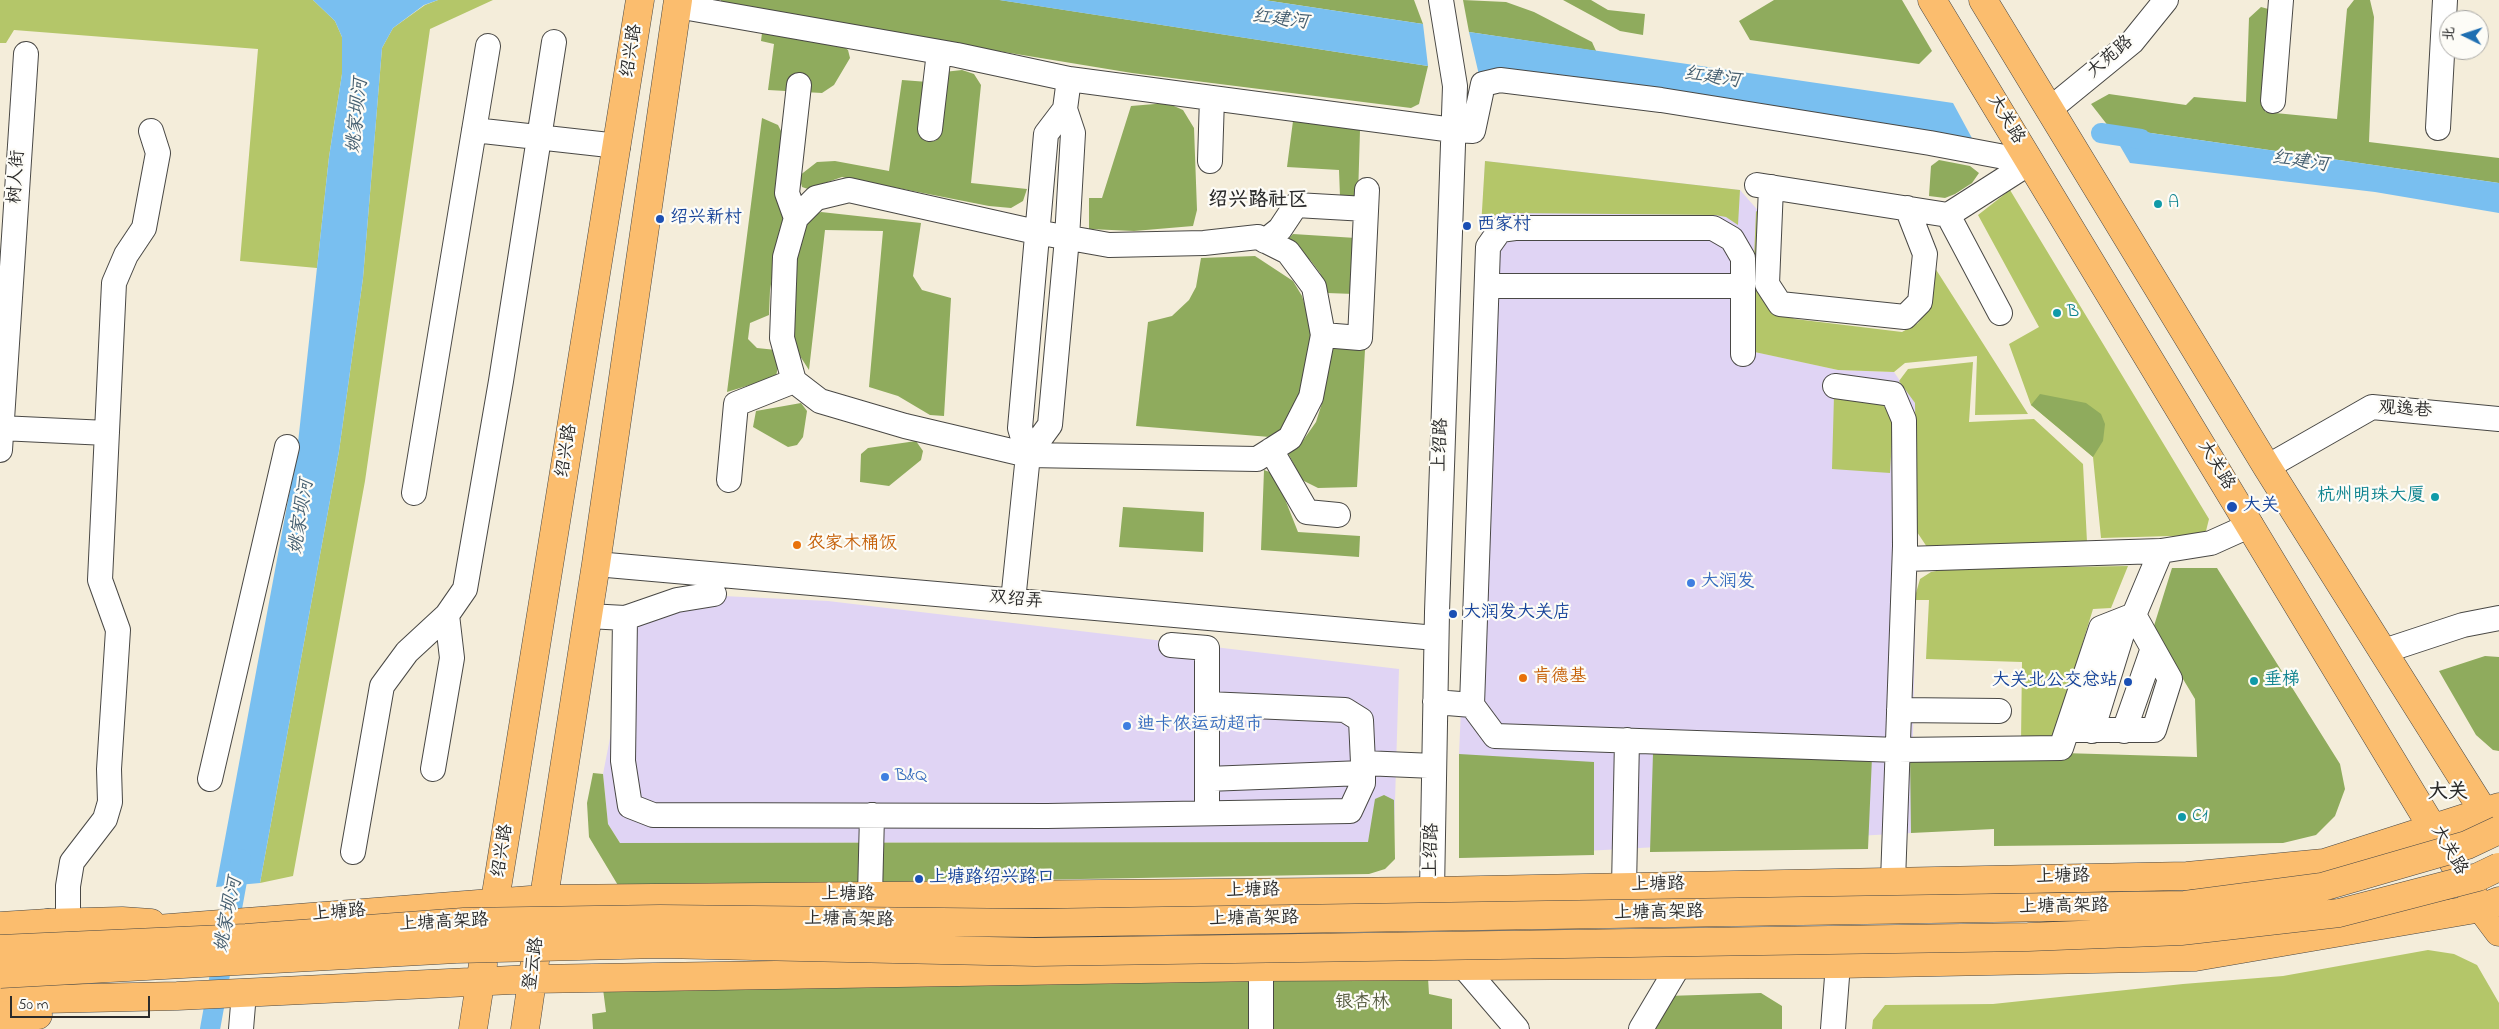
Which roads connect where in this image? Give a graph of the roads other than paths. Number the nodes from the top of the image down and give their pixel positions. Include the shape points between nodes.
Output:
1 (640, 0) edge
2 (1442, 0) edge
3 (1932, 0) edge
4 (1983, 0) edge
5 (2166, 0) edge
6 (2281, 0) edge
7 (2445, 0) edge
8 (678, 3) edge
9 (554, 42) dead end
10 (488, 46) dead end
11 (939, 52) junction
12 (26, 54) dead end
13 (1069, 78) junction
14 (800, 85) dead end
15 (1212, 98) junction
16 (2272, 101) dead end
17 (1065, 109) junction
18 (2050, 109) junction
19 (2438, 128) dead end
20 (930, 129) dead end
21 (474, 130) junction
22 (1453, 130) junction
23 (151, 132) dead end
24 (538, 138) junction
25 (618, 146) junction
26 (1210, 161) dead end
27 (2030, 162) junction
28 (8, 196) edge
29 (1908, 208) junction
30 (1948, 215) junction
31 (796, 218) junction
32 (1036, 232) junction
33 (1067, 238) junction
34 (1265, 241) junction
35 (1487, 286) junction
36 (1743, 286) junction
37 (2000, 313) dead end
38 (1323, 335) junction
39 (1743, 354) dead end
40 (794, 380) junction
41 (1836, 386) dead end
42 (2499, 419) edge
43 (107, 434) junction
44 (0, 435) edge
45 (287, 447) dead end
46 (1272, 450) junction
47 (1028, 455) junction
48 (2267, 467) junction
49 (729, 480) dead end
50 (414, 493) dead end
51 (1338, 516) dead end
52 (2251, 525) junction
53 (2161, 551) junction
54 (1905, 560) junction
55 (596, 564) junction
56 (714, 594) dead end
57 (1013, 601) junction
58 (447, 615) junction
59 (588, 616) junction
60 (2130, 616) junction
61 (625, 618) junction
62 (2499, 618) edge
63 (1436, 638) junction
64 (1171, 645) dead end
65 (2384, 651) junction
66 (1435, 702) junction
67 (1207, 704) junction
68 (1472, 705) junction
69 (1899, 710) junction
70 (1999, 711) dead end
71 (2068, 730) junction
72 (2092, 731) junction
73 (1627, 740) junction
74 (1898, 750) junction
75 (1434, 766) junction
76 (1363, 768) junction
77 (432, 769) dead end
78 (210, 779) dead end
79 (1207, 779) junction
80 (1207, 813) junction
81 (872, 816) junction
82 (2495, 817) edge
83 (2436, 829) junction
84 (2499, 839) edge
85 (353, 852) dead end
86 (2499, 867) edge
87 (1893, 882) junction
88 (1624, 887) junction
89 (1432, 891) junction
90 (870, 896) junction
91 (543, 899) junction
92 (496, 902) junction
93 (2490, 904) edge
94 (58, 923) junction
95 (0, 926) edge
96 (180, 927) junction
97 (2499, 932) edge
98 (0, 938) edge
99 (0, 949) edge
100 (1679, 964) junction
101 (1838, 964) junction
102 (1261, 966) junction
103 (1463, 966) junction
104 (0, 974) edge
105 (533, 979) junction
106 (480, 981) junction
107 (240, 993) junction
108 (182, 996) junction
109 (0, 1000) edge
110 (0, 1016) edge
111 (241, 1029) edge
112 (473, 1029) edge
113 (525, 1029) edge
114 (1261, 1029) edge
115 (1517, 1029) edge
116 (1642, 1029) edge
117 (1833, 1029) edge

1 - 25 main road, 绍兴路
2 - 22 street, 上绍路 via 1455,86
3 - 27 main road, 大关路
4 - 18 main road
5 - 18 street, 大苑路 via 2132,42
6 - 16 street
7 - 19 street
8 - 11 street
8 - 55 main road, 绍兴路
9 - 24 street
10 - 21 street
11 - 13 street
11 - 20 street
12 - 28 street, 树人街
13 - 15 street
13 - 17 street
14 - 31 street via 787,193
15 - 22 street
15 - 26 street
17 - 32 street via 1046,134
17 - 33 street via 1073,133
18 - 48 main road
21 - 24 street
21 - 50 street
22 - 27 street via 1472,131 1483,84 1500,80 1661,100
22 - 63 street, 上绍路
23 - 43 street via 158,153 144,228 126,255 114,284
24 - 25 street
24 - 58 street via 465,588
25 - 92 main road, 绍兴路
27 - 30 street
27 - 52 main road, 大关路
28 - 44 street, 树人街
29 - 29 street via 1764,186 1766,284 1780,304 1906,317 1920,302 1925,254
29 - 30 street
30 - 37 street
31 - 32 street via 816,198 849,190
31 - 40 street via 785,257 782,338
32 - 33 street
32 - 47 street via 1020,428
33 - 34 street via 1108,245 1204,243 1258,237
33 - 47 street via 1050,425
34 - 38 street via 1288,252 1314,287
34 - 38 street via 1280,229 1296,205 1366,200 1360,338
35 - 36 street
35 - 36 street via 1488,247 1500,230 1515,228 1713,228 1732,239 1743,258
35 - 68 street
36 - 39 street
38 - 46 street via 1312,396 1290,438
40 - 47 street via 820,401 905,426
40 - 49 street via 736,404
41 - 54 street via 1893,394 1904,420
42 - 48 street, 观逸巷 via 2372,407
43 - 44 street
43 - 94 street via 100,580 118,630 108,769 110,802 105,820 72,862
45 - 78 street
46 - 47 street via 1258,459
46 - 51 street via 1307,512
47 - 57 street
48 - 65 main road
52 - 53 street via 2211,543
52 - 83 main road, 大关路
53 - 54 street
53 - 60 street
54 - 69 street
55 - 57 street, 双绍弄
55 - 59 main road, 绍兴路
56 - 61 street via 677,600
57 - 63 street, 双绍弄
58 - 77 street via 452,658
58 - 85 street via 407,652 382,686
59 - 61 street
59 - 91 main road, 绍兴路
60 - 71 street via 2101,628
60 - 72 street
60 - 72 street via 2170,679 2154,730
61 - 81 street via 623,761 630,806 653,815
62 - 65 street via 2463,625
63 - 66 street, 上绍路
64 - 67 street via 1207,648
65 - 82 main road
66 - 68 street
66 - 75 street, 上绍路
67 - 76 street via 1345,710 1361,720
67 - 79 street
68 - 73 street via 1495,736
69 - 70 street
69 - 74 street
71 - 72 street
71 - 74 street via 2061,748
73 - 74 street
73 - 88 street
74 - 87 street
75 - 76 street
75 - 89 street, 上绍路
76 - 79 street
76 - 80 street via 1363,782 1350,811
79 - 80 street
80 - 81 street
81 - 90 street
82 - 83 main road, 上塘路
82 - 84 main road
82 - 99 main road, 上塘高架路, bridge via 2467,845 2322,887 2185,905 1035,923 660,919 464,922 246,938
83 - 87 main road, 上塘路 via 2324,863 2187,876
83 - 93 main road, 大关路
86 - 104 main road, 上塘高架路, bridge via 2478,878 2339,913 2181,931 2028,938 1035,952 650,944 456,949
87 - 88 main road, 上塘路
88 - 89 main road, 上塘路
89 - 90 main road, 上塘路
90 - 91 main road, 上塘路
91 - 92 main road, 上塘路
91 - 105 main road, 登云路
92 - 96 main road, 上塘路
92 - 106 main road
93 - 97 main road, 大关路
93 - 101 main road via 2195,957
94 - 95 main road
94 - 96 main road via 122,921
96 - 98 main road, 上塘路
100 - 101 main road
100 - 103 main road
100 - 116 street
101 - 117 street
102 - 103 main road
102 - 105 main road
102 - 114 street
103 - 115 street
105 - 106 main road
105 - 113 main road, 登云路
106 - 107 main road
106 - 112 main road
107 - 108 main road
107 - 111 street
108 - 109 main road
108 - 110 main road via 171,1002 142,1008

